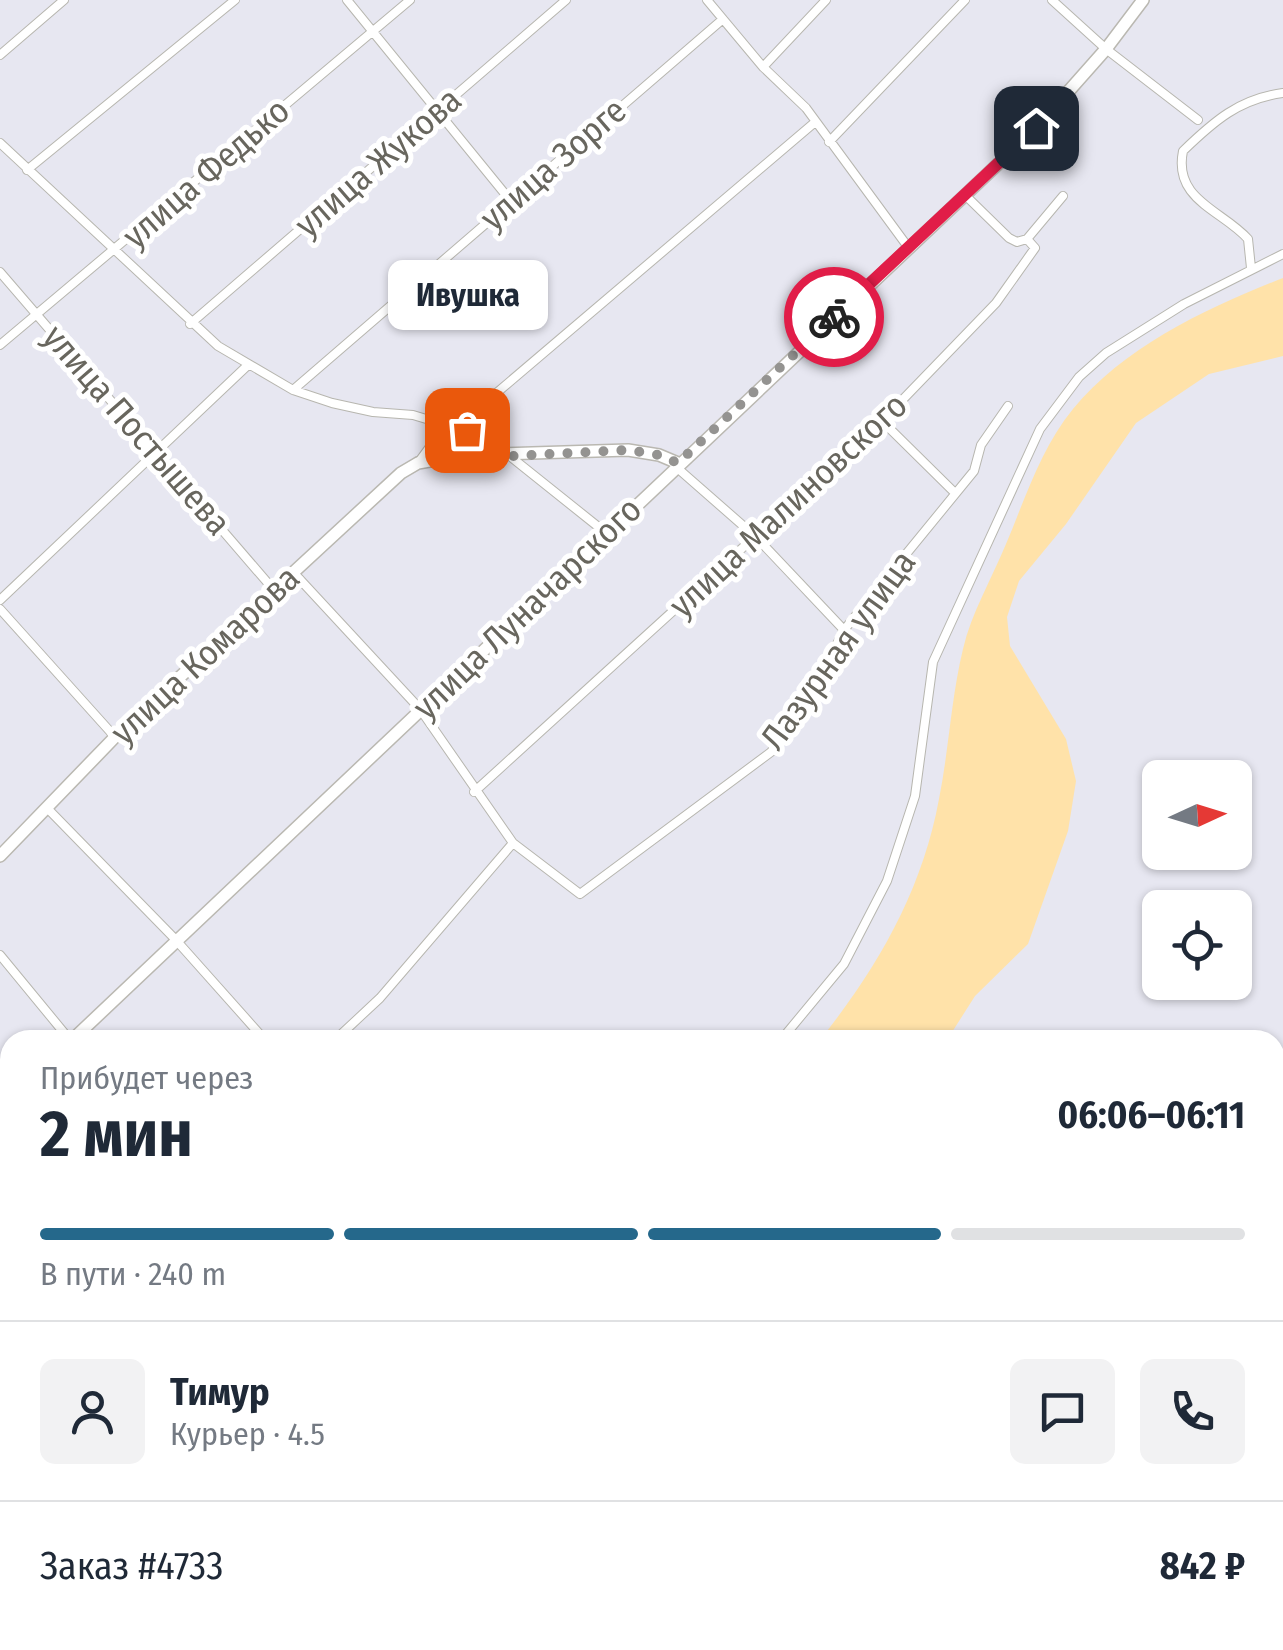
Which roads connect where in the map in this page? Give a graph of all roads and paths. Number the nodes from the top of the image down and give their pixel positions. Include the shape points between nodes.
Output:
1 (64, 0) edge
2 (235, 0) edge
3 (346, 0) edge
4 (410, 0) edge
5 (566, 0) edge
6 (707, 0) edge
7 (826, 0) edge
8 (965, 0) edge
9 (1052, 0) edge
10 (1143, 0) edge
11 (722, 18) junction
12 (373, 31) junction
13 (1106, 50) junction
14 (0, 55) edge
15 (763, 67) junction
16 (1283, 92) edge
17 (440, 109) junction
18 (1198, 120) dead end
19 (814, 123) junction
20 (829, 142) junction
21 (0, 143) edge
22 (8, 152) junction
23 (0, 159) edge
24 (28, 170) junction
25 (965, 194) junction
26 (1064, 196) dead end
27 (510, 200) junction
28 (1027, 239) junction
29 (908, 247) junction
30 (115, 251) junction
31 (1283, 254) edge
32 (1251, 268) junction
33 (0, 272) edge
34 (36, 313) junction
35 (190, 324) junction
36 (0, 345) edge
37 (248, 365) junction
38 (293, 390) junction
39 (1008, 406) dead end
40 (882, 421) junction
41 (448, 422) junction
42 (158, 452) junction
43 (512, 456) junction
44 (418, 463) junction
45 (676, 464) junction
46 (955, 493) junction
47 (606, 533) junction
48 (756, 537) junction
49 (292, 572) junction
50 (273, 589) junction
51 (0, 600) edge
52 (0, 609) edge
53 (844, 630) junction
54 (420, 710) junction
55 (116, 737) junction
56 (474, 792) junction
57 (48, 809) junction
58 (513, 843) junction
59 (0, 856) edge
60 (175, 939) junction
61 (0, 955) edge
62 (63, 1030) edge
63 (81, 1030) edge
64 (256, 1030) edge
65 (346, 1030) edge
66 (789, 1030) edge

1 - 14 street
2 - 24 street
3 - 12 street
4 - 12 street, улица Федько
5 - 17 street, улица Жукова
6 - 11 street
7 - 15 street
8 - 20 street
9 - 13 street
10 - 13 street, улица Луначарского
11 - 15 street
11 - 27 street, улица Зорге
12 - 17 street
12 - 30 street, улица Федько
13 - 18 street
13 - 25 street, улица Луначарского
15 - 19 street
16 - 32 street via 1258,96 1220,116 1181,159 1194,198 1248,239
17 - 27 street
17 - 35 street, улица Жукова
19 - 20 street
19 - 41 street, улица Комарова via 468,416
20 - 29 street
21 - 22 street
22 - 23 street
22 - 24 street
24 - 30 street
25 - 28 street via 1008,238
25 - 29 street, улица Луначарского
26 - 28 street, улица Малиновского
27 - 38 street, улица Зорге
28 - 40 street, улица Малиновского via 1036,248 996,303
29 - 45 street, улица Луначарского
30 - 34 street, улица Федько
30 - 35 street
31 - 32 street
32 - 66 street via 1106,353 1040,429 933,662 915,796 887,881 844,964
33 - 34 street, улица Постышева
34 - 36 street, улица Федько
34 - 42 street, улица Постышева
35 - 37 street
37 - 38 street
37 - 42 street
38 - 41 street via 373,412
39 - 46 street, Лазурная улица
40 - 46 street
40 - 48 street, улица Малиновского
41 - 43 street
41 - 44 street, улица Комарова
42 - 50 street, улица Постышева
42 - 51 street
43 - 44 street, улица Комарова via 464,454
43 - 45 street, улица Комарова via 628,450
43 - 47 street
44 - 49 street, улица Комарова
45 - 47 street, улица Луначарского
45 - 48 street
46 - 53 street, Лазурная улица
47 - 54 street, улица Луначарского
48 - 53 street
48 - 56 street, улица Малиновского
49 - 50 street, улица Комарова
49 - 54 street
50 - 55 street, улица Комарова
52 - 55 street
53 - 58 street, Лазурная улица via 811,697 770,752 580,894
54 - 56 street
54 - 60 street, улица Луначарского
55 - 57 street, улица Комарова
56 - 58 street
57 - 59 street, улица Комарова
57 - 60 street
58 - 65 street
60 - 63 street, улица Луначарского
60 - 64 street
61 - 62 street

